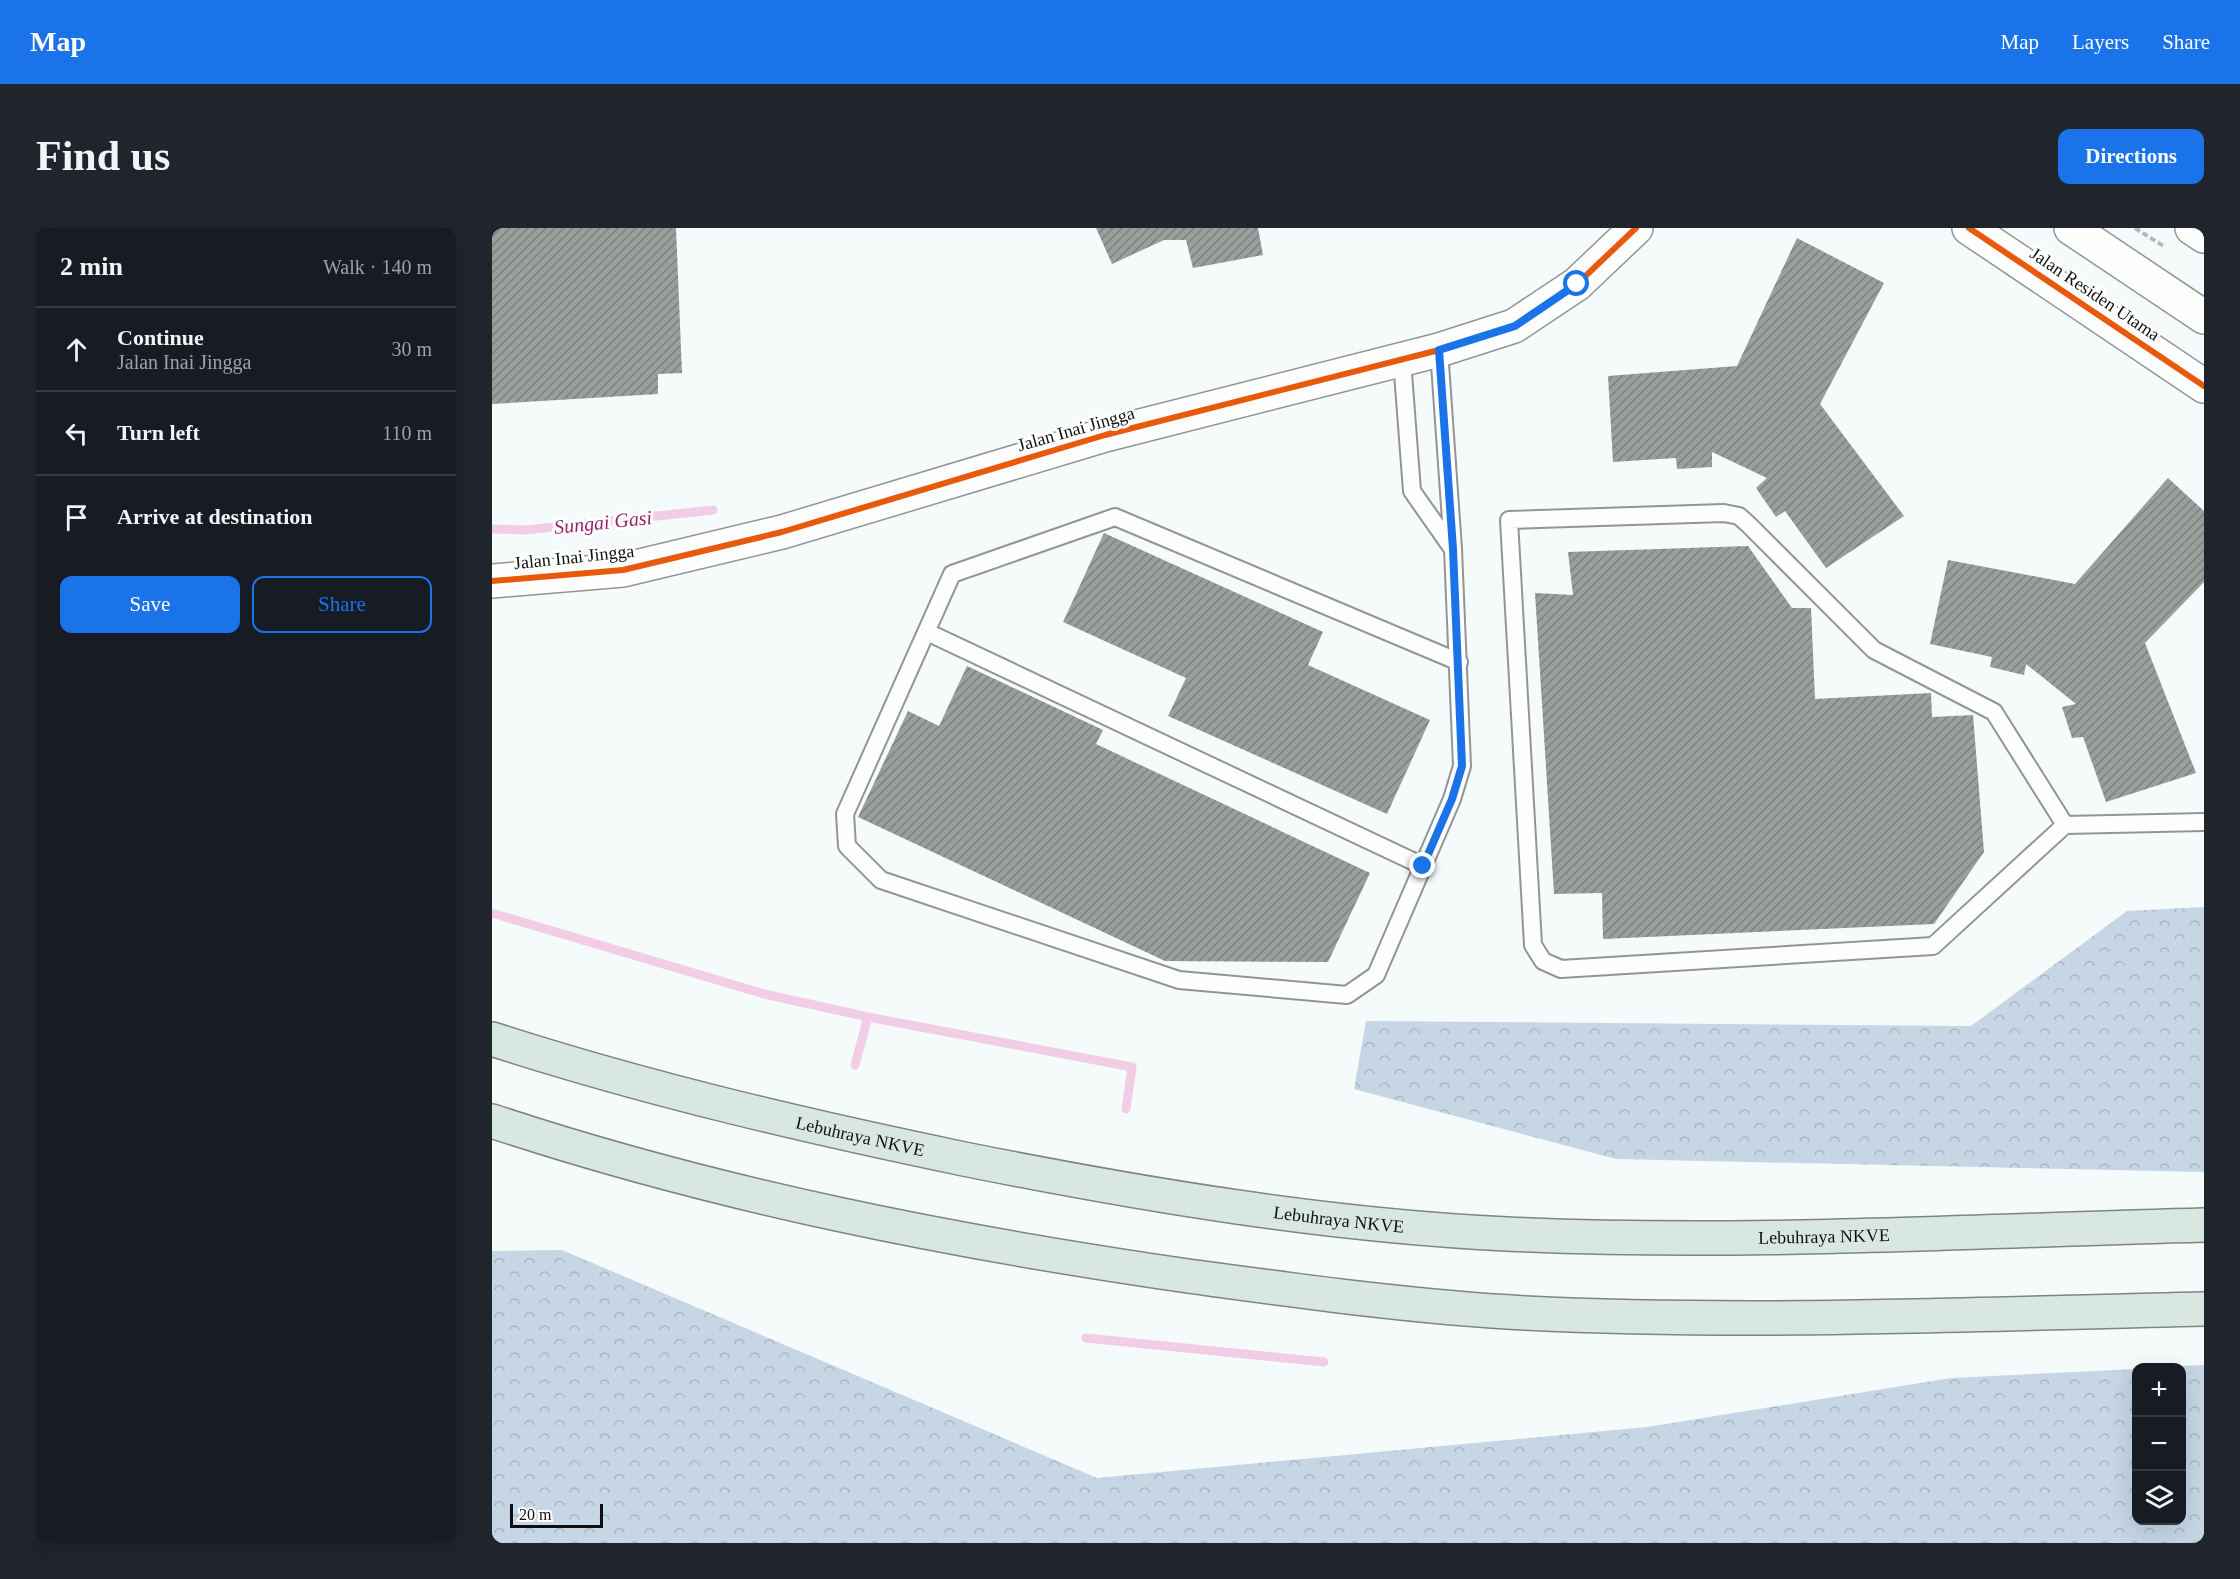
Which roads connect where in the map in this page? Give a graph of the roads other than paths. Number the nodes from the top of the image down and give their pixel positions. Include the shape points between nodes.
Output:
1 (1636, 228) edge
2 (1969, 228) edge
3 (2071, 228) edge
4 (2192, 228) edge
5 (2204, 236) edge
6 (2204, 317) edge
7 (1439, 350) junction
8 (1402, 360) junction
9 (2204, 386) edge
10 (1453, 549) junction
11 (492, 581) edge
12 (927, 632) junction
13 (1459, 662) junction
14 (2204, 822) edge
15 (2066, 825) junction
16 (1423, 866) junction
17 (492, 1039) edge
18 (492, 1121) edge
19 (2204, 1225) edge
20 (2204, 1309) edge

1 - 7 street, Jalan Inai Jingga via 1577,284 1515,326
2 - 9 street, Jalan Residen Utama
3 - 6 street
4 - 5 street
7 - 8 street, Jalan Inai Jingga
7 - 10 lane
8 - 10 lane via 1412,491
8 - 11 street, Jalan Inai Jingga via 1105,435 782,532 623,570
10 - 13 lane
12 - 13 lane via 952,574 1115,517
12 - 16 lane
12 - 16 lane via 845,814 847,846 881,880 1179,980 1347,995 1376,975
13 - 16 lane via 1462,766
14 - 15 lane
15 - 15 lane via 1933,946 1561,969 1543,961 1533,945 1509,520 1724,513 1739,516 1874,650 1995,712
17 - 19 highway, Lebuhraya NKVE via 801,1126 1048,1176 1300,1218 1508,1234 1725,1237
18 - 20 highway via 766,1198 1034,1254 1287,1290 1522,1313 1752,1320

